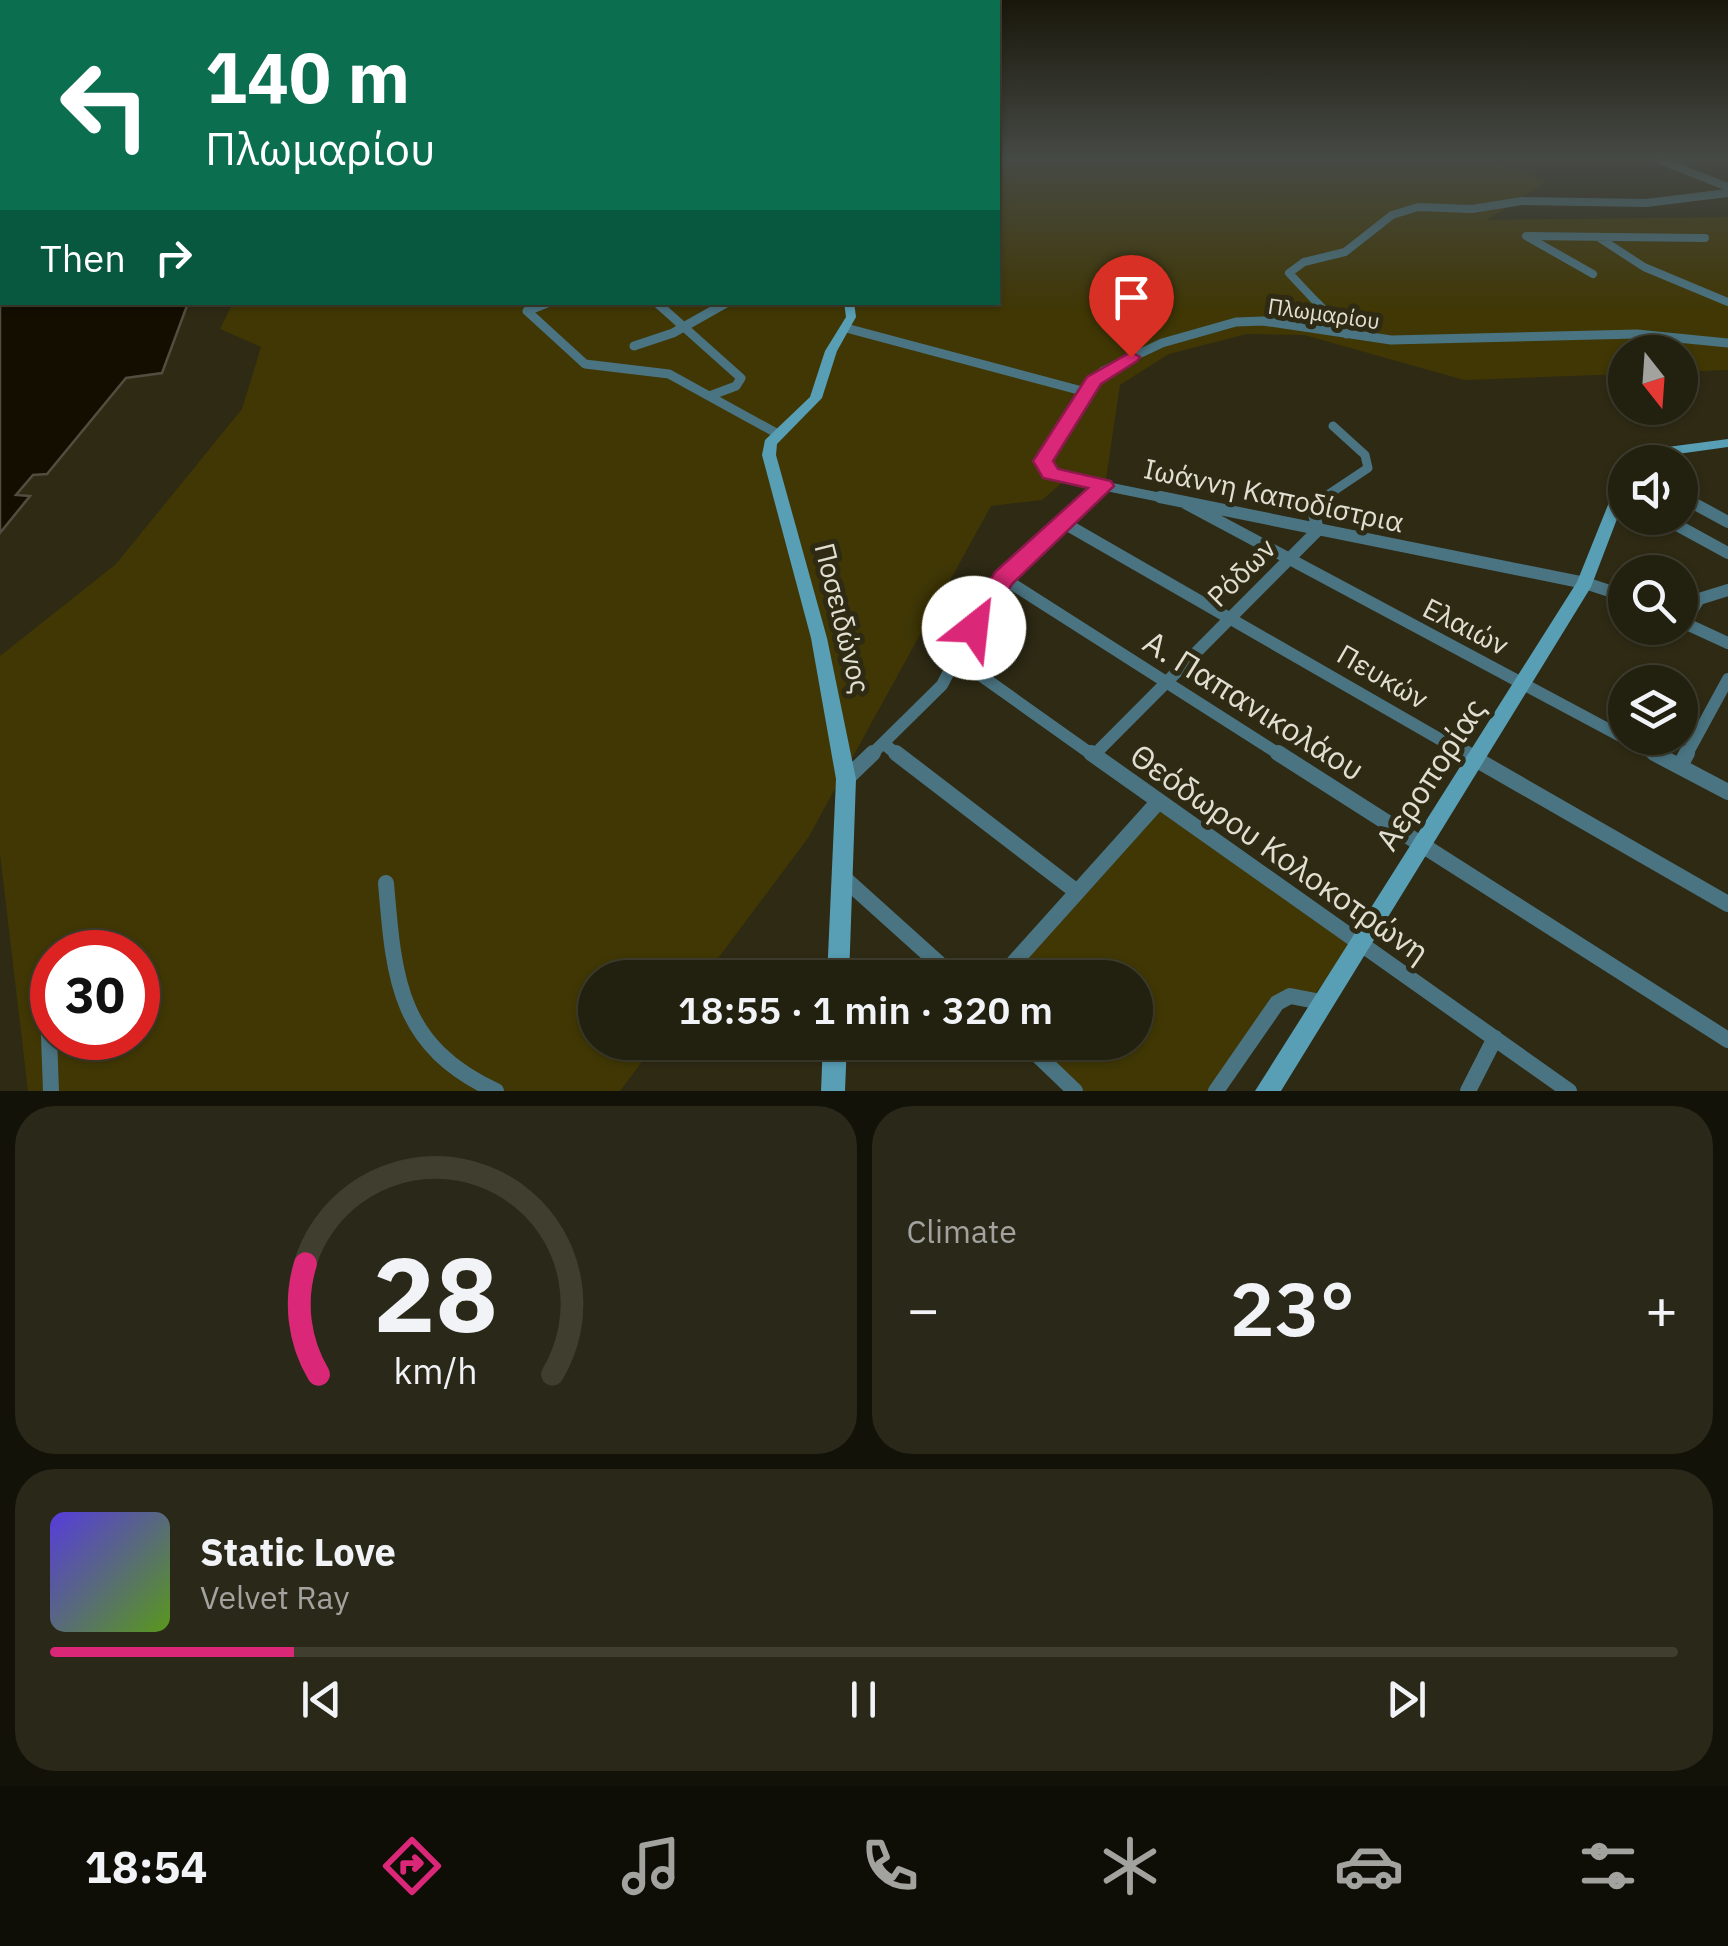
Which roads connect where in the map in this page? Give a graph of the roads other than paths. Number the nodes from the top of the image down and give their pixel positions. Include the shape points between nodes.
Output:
1 (1480, 208) edge
2 (1598, 237) junction
3 (1705, 238) dead end
4 (1593, 274) dead end
5 (1728, 302) edge
6 (543, 305) edge
7 (659, 305) edge
8 (723, 305) edge
9 (849, 305) edge
10 (684, 328) junction
11 (846, 328) junction
12 (1346, 334) junction
13 (1728, 343) edge
14 (634, 346) dead end
15 (1086, 392) junction
16 (712, 394) junction
17 (1333, 426) dead end
18 (778, 434) junction
19 (1728, 443) edge
20 (1698, 447) edge
21 (1104, 486) junction
22 (1183, 501) junction
23 (1698, 506) edge
24 (1728, 522) edge
25 (1064, 523) junction
26 (1608, 525) edge
27 (1318, 530) junction
28 (1695, 535) edge
29 (1728, 553) edge
30 (1287, 562) junction
31 (1003, 578) junction
32 (1585, 582) junction
33 (1608, 590) edge
34 (1728, 590) edge
35 (1698, 598) edge
36 (1231, 618) junction
37 (1698, 629) edge
38 (1728, 643) edge
39 (959, 660) junction
40 (1728, 678) edge
41 (1166, 682) junction
42 (1524, 684) junction
43 (883, 743) junction
44 (1094, 755) junction
45 (1476, 759) junction
46 (1680, 766) junction
47 (846, 779) junction
48 (1728, 792) edge
49 (1159, 801) junction
50 (1420, 844) junction
51 (845, 879) junction
52 (386, 883) dead end
53 (1077, 892) junction
54 (1728, 904) edge
55 (1361, 944) junction
56 (839, 960) edge
57 (934, 960) edge
58 (1016, 960) edge
59 (1321, 1002) junction
60 (1495, 1038) junction
61 (1728, 1040) edge
62 (50, 1060) edge
63 (834, 1060) edge
64 (1043, 1060) edge
65 (51, 1091) edge
66 (496, 1091) edge
67 (833, 1091) edge
68 (1076, 1091) edge
69 (1216, 1091) edge
70 (1267, 1091) edge
71 (1468, 1091) edge
72 (1570, 1091) edge

1 - 12 street via 1401,211 1345,252 1304,262 1290,273
2 - 3 street
2 - 4 street via 1526,236
2 - 5 street via 1644,267
6 - 16 street via 527,312 578,360 595,367 648,367
7 - 10 street
8 - 10 street
9 - 11 street
10 - 14 street
10 - 16 street via 742,378
11 - 15 street
11 - 18 street via 816,398
12 - 13 street, Πλωμαρίου via 1391,340 1651,334
12 - 15 street, Πλωμαρίου via 1263,322 1212,327 1117,363
15 - 21 street, Πλωμαρίου via 1043,461 1050,474
16 - 18 street
17 - 27 street, Ρόδων via 1370,462 1318,502
18 - 47 street, Ποσειδώνος via 769,455 819,638
19 - 20 street
21 - 22 street, Ιωάννη Καποδίστρια
21 - 25 street, Ιωάννη Καποδίστρια
22 - 27 street, Ιωάννη Καποδίστρια
22 - 30 street, Ελαιών
23 - 24 street
25 - 31 street, Ιωάννη Καποδίστρια
25 - 36 street, Πευκών
26 - 32 street, Αεροπορίας
27 - 30 street, Ρόδων
27 - 32 street, Ιωάννη Καποδίστρια
28 - 29 street
30 - 36 street, Ρόδων
30 - 42 street, Ελαιών
31 - 39 street, Ιωάννη Καποδίστρια
31 - 41 street, Α. Παπανικολάου
32 - 33 street, Ιωάννη Καποδίστρια
32 - 42 street, Αεροπορίας
34 - 35 street
36 - 41 street, Ρόδων
36 - 45 street, Πευκών
37 - 38 street
39 - 43 street, Ιωάννη Καποδίστρια
39 - 44 street, Θεόδωρου Κολοκοτρώνη
40 - 46 street
41 - 44 street, Ρόδων
41 - 50 street, Α. Παπανικολάου
42 - 45 street, Αεροπορίας
42 - 46 street, Ελαιών
43 - 47 street, Ιωάννη Καποδίστρια
43 - 53 street
44 - 49 street, Θεόδωρου Κολοκοτρώνη
45 - 50 street, Αεροπορίας
45 - 54 street, Πευκών
46 - 48 street, Ελαιών
47 - 51 street, Ποσειδώνος
49 - 53 street
49 - 55 street, Θεόδωρου Κολοκοτρώνη
50 - 55 street, Αεροπορίας
50 - 61 street, Α. Παπανικολάου
51 - 56 street, Ποσειδώνος
51 - 57 street
52 - 66 street via 392,968 412,1016 442,1062
53 - 58 street
55 - 59 street, Αεροπορίας
55 - 60 street, Θεόδωρου Κολοκοτρώνη
59 - 69 street via 1290,996 1277,1003
59 - 70 street, Αεροπορίας
60 - 71 street
60 - 72 street, Θεόδωρου Κολοκοτρώνη
62 - 65 street
63 - 67 street
64 - 68 street

